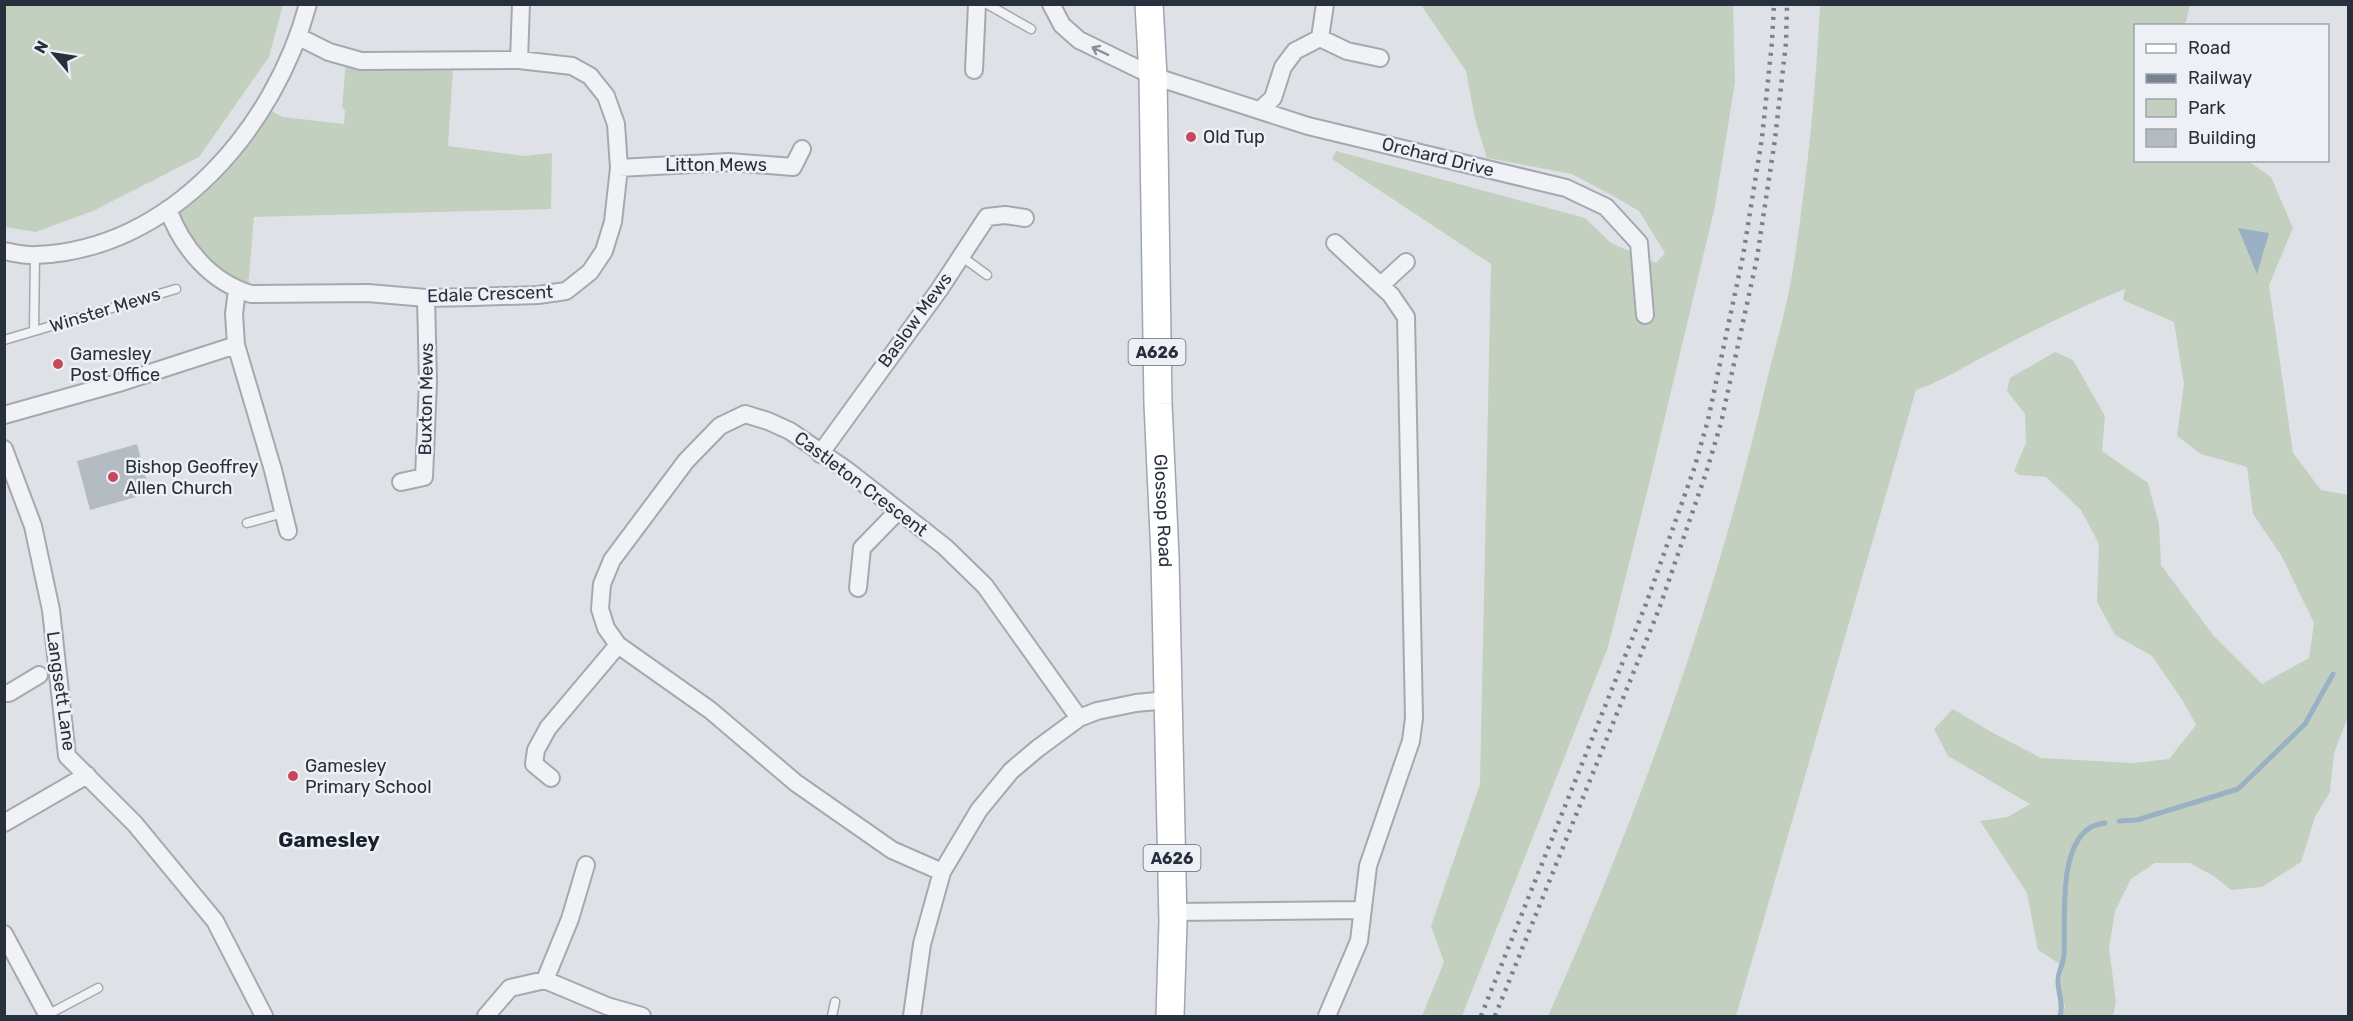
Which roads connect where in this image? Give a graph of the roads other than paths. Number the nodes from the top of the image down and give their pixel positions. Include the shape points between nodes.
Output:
1 (308, 4) edge
2 (521, 4) edge
3 (977, 4) edge
4 (987, 4) edge
5 (1051, 4) edge
6 (1149, 4) edge
7 (1325, 4) edge
8 (1031, 29) dead end
9 (299, 37) junction
10 (1320, 38) junction
11 (1380, 58) dead end
12 (519, 60) junction
13 (974, 70) dead end
14 (1153, 76) junction
15 (1260, 109) junction
16 (802, 149) dead end
17 (619, 168) junction
18 (168, 209) junction
19 (1025, 218) dead end
20 (1335, 243) dead end
21 (4, 251) edge
22 (35, 255) junction
23 (961, 256) junction
24 (1406, 262) dead end
25 (987, 275) dead end
26 (1381, 285) junction
27 (176, 289) dead end
28 (237, 290) junction
29 (426, 298) junction
30 (1645, 315) dead end
31 (34, 332) junction
32 (4, 340) edge
33 (236, 345) junction
34 (4, 415) edge
35 (4, 449) edge
36 (820, 454) junction
37 (401, 482) dead end
38 (898, 511) junction
39 (283, 513) junction
40 (247, 523) dead end
41 (288, 531) dead end
42 (858, 588) dead end
43 (618, 645) junction
44 (39, 675) dead end
45 (4, 693) edge
46 (1168, 700) junction
47 (1079, 718) junction
48 (87, 775) junction
49 (551, 778) dead end
50 (4, 823) edge
51 (586, 865) dead end
52 (942, 872) junction
53 (1362, 910) junction
54 (1173, 912) junction
55 (4, 934) edge
56 (545, 981) junction
57 (98, 988) dead end
58 (835, 1002) dead end
59 (47, 1016) edge
60 (264, 1017) edge
61 (486, 1017) edge
62 (642, 1017) edge
63 (832, 1017) edge
64 (912, 1017) edge
65 (1170, 1017) edge
66 (1327, 1017) edge

1 - 9 street
2 - 12 street
3 - 13 street
4 - 8 lane
14 -> 5 street, Orchard Drive via 1079,40 1062,25
6 - 14 main road, Glossop Road / A626
7 - 10 street
9 - 12 street, Edale Crescent via 329,52 361,61
9 - 18 street via 239,143 210,177
10 - 11 street via 1347,51
10 - 15 street via 1295,51 1283,67 1273,98
12 - 17 street, Edale Crescent via 572,66 590,76 606,96 616,124
14 - 15 street, Orchard Drive
14 - 46 main road, Glossop Road / A626
15 - 30 street, Orchard Drive via 1308,126 1566,188 1606,207 1639,243
16 - 17 street, Litton Mews via 793,167 729,162
17 - 29 street, Edale Crescent via 613,222 604,251 590,272 566,291
18 - 22 street via 127,234 77,250
18 - 28 street, Edale Crescent via 175,231 192,254 216,278
19 - 23 street, Baslow Mews via 987,217
20 - 26 street
21 - 22 street
22 - 31 lane, Winster Mews
23 - 25 lane
23 - 36 street, Baslow Mews
24 - 26 street
26 - 53 street via 1406,317 1414,718 1411,741 1368,866
27 - 31 lane, Winster Mews
28 - 29 street, Edale Crescent via 251,294 368,293
28 - 33 street
29 - 37 street, Buxton Mews via 424,477
31 - 32 lane, Winster Mews
33 - 34 street
33 - 39 street
35 - 48 street, Langsett Lane via 33,526 49,599 67,756
36 - 38 street, Castleton Crescent
36 - 43 street, Castleton Crescent via 790,431 753,416 745,414 720,426 686,461 612,560 602,584 600,609 606,628
38 - 42 street via 862,548
38 - 47 street, Castleton Crescent via 945,546 985,586
39 - 40 lane
39 - 41 street
43 - 49 street via 548,728 536,750 534,764
43 - 52 street, Castleton Crescent via 710,710 796,783 864,831 892,850
44 - 45 street
46 - 47 street via 1136,703
46 - 54 main road, Glossop Road / A626
47 - 52 street via 1011,771 979,810
48 - 50 street
48 - 60 street, Langsett Lane via 135,824 215,921
51 - 56 street
52 - 64 street via 922,944
53 - 54 street
53 - 66 street via 1359,941
54 - 65 main road, Glossop Road / A626
55 - 59 street
56 - 61 street via 510,988
56 - 62 street
57 - 59 lane
58 - 63 lane

